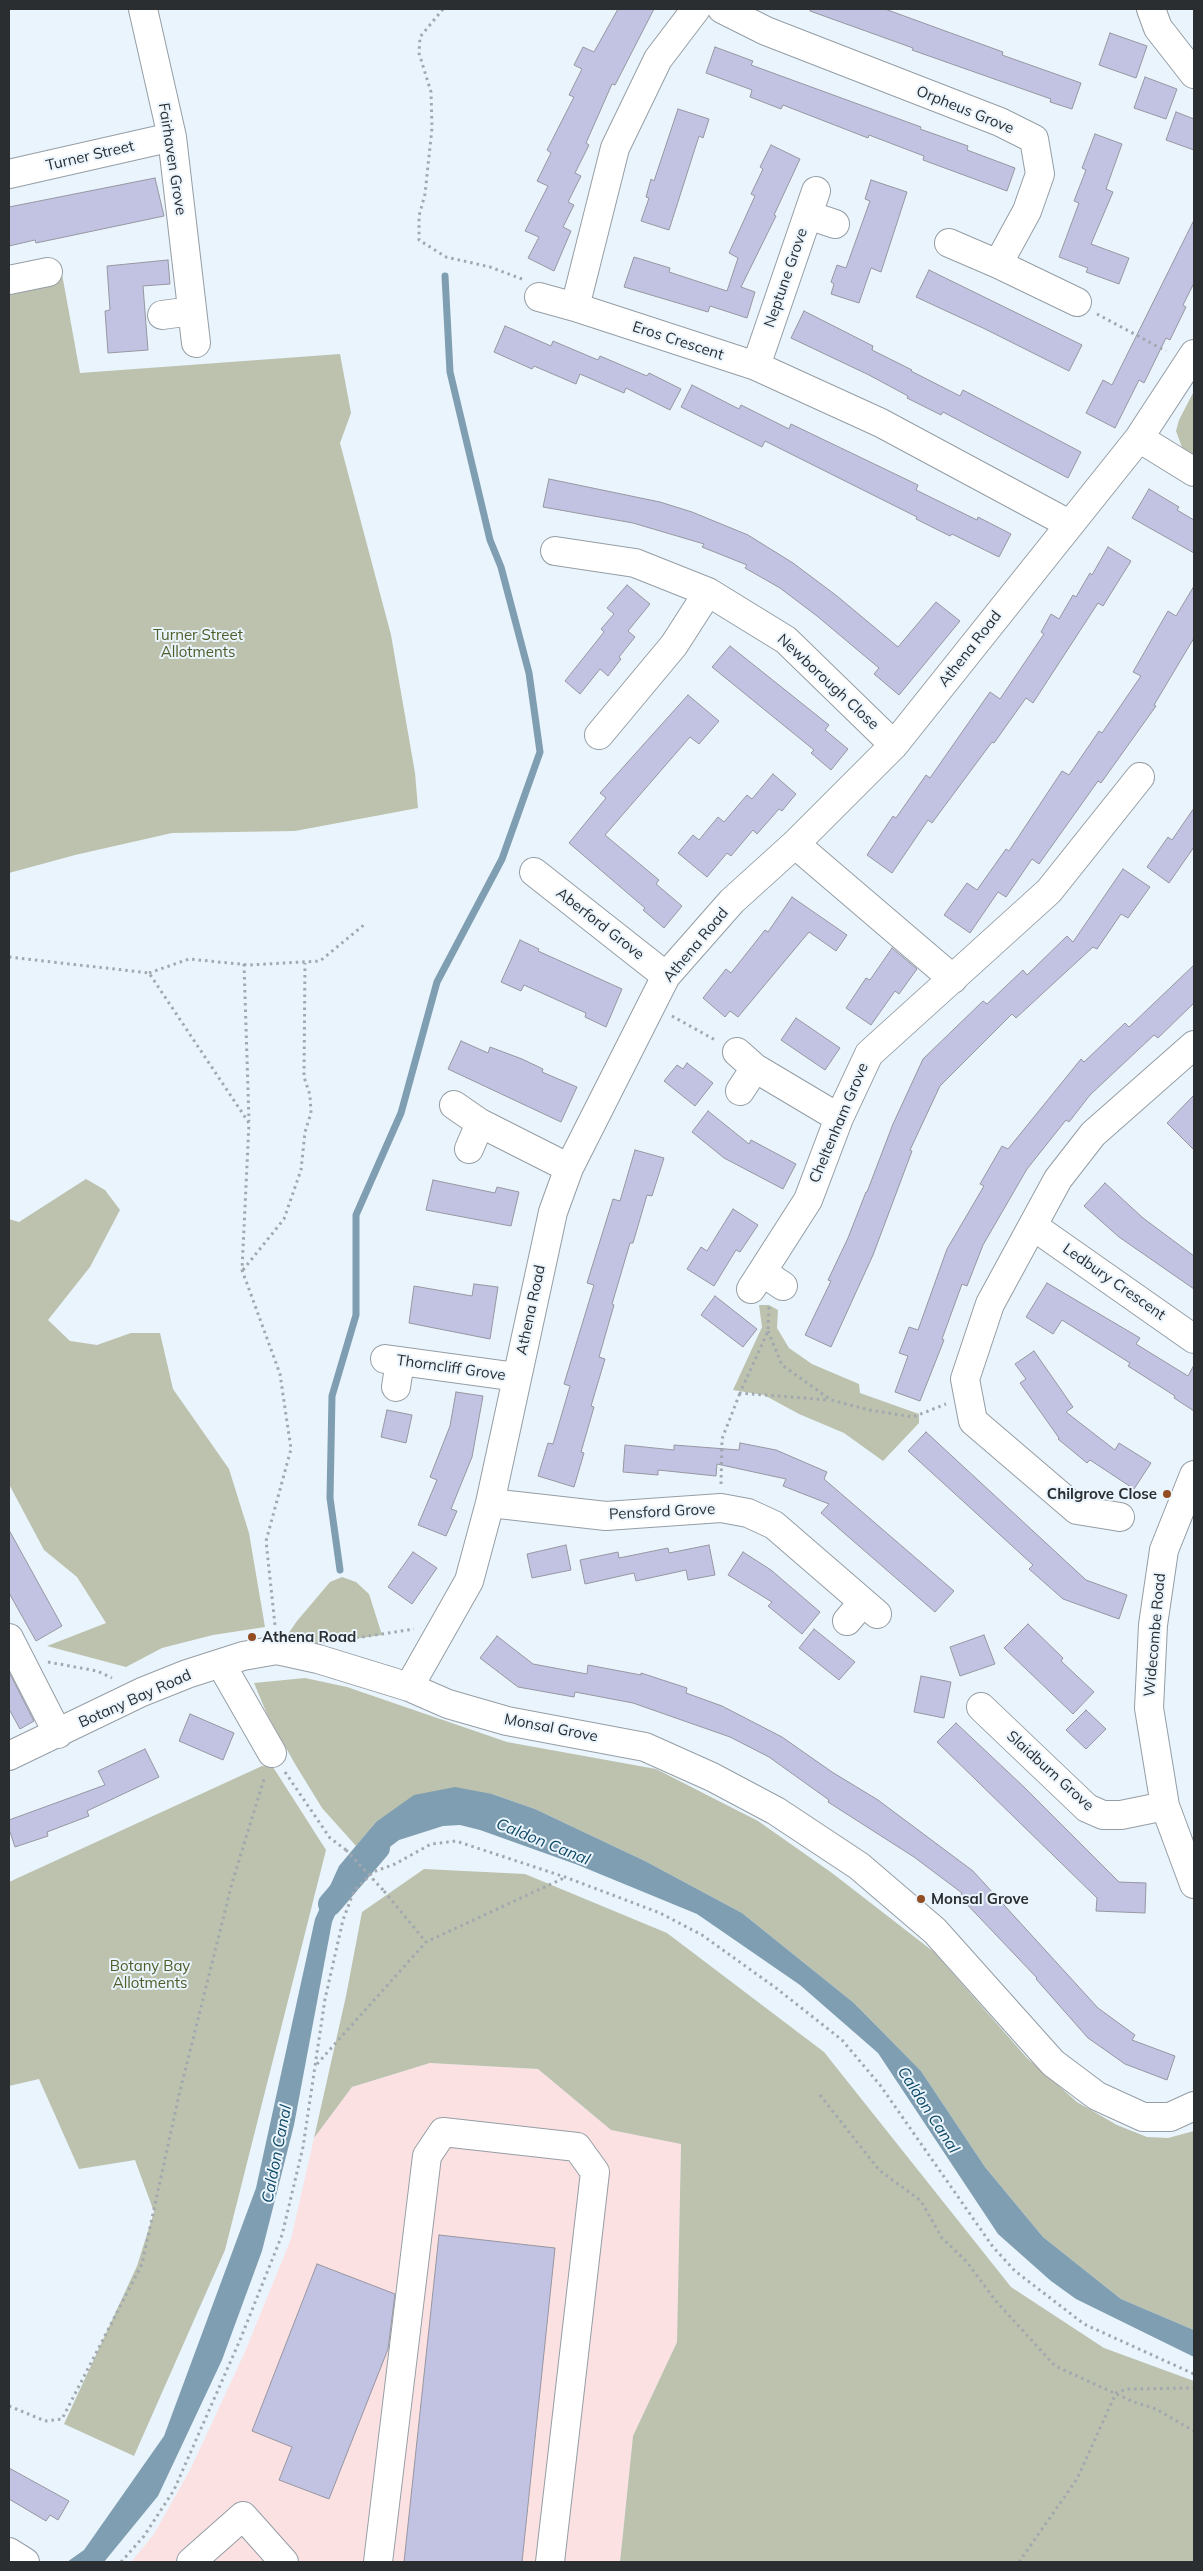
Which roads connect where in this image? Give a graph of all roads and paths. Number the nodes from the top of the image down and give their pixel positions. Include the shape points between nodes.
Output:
1 (143, 9) edge
2 (444, 9) edge
3 (696, 9) edge
4 (722, 9) edge
5 (1151, 9) edge
6 (1194, 74) edge
7 (172, 137) junction
8 (9, 174) edge
9 (835, 224) dead end
10 (950, 243) dead end
11 (998, 264) junction
12 (48, 272) dead end
13 (9, 280) edge
14 (539, 297) joint
15 (1077, 302) joint
16 (575, 307) junction
17 (192, 311) junction
18 (162, 315) dead end
19 (196, 343) dead end
20 (1192, 359) edge
21 (756, 366) junction
22 (1139, 438) junction
23 (1194, 472) edge
24 (1069, 524) junction
25 (555, 551) dead end
26 (708, 592) junction
27 (599, 735) dead end
28 (894, 745) junction
29 (1139, 791) dead end
30 (795, 844) junction
31 (534, 872) dead end
32 (365, 924) dead end
33 (9, 957) edge
34 (305, 963) junction
35 (244, 964) junction
36 (149, 973) junction
37 (666, 976) junction
38 (953, 979) junction
39 (652, 1005) junction
40 (1191, 1053) edge
41 (746, 1060) junction
42 (740, 1091) dead end
43 (454, 1105) dead end
44 (839, 1118) junction
45 (249, 1123) junction
46 (480, 1123) junction
47 (469, 1149) dead end
48 (569, 1168) junction
49 (1033, 1226) junction
50 (242, 1270) junction
51 (765, 1283) joint
52 (768, 1331) junction
53 (1194, 1338) edge
54 (394, 1369) dead end
55 (517, 1377) junction
56 (968, 1392) junction
57 (740, 1394) junction
58 (831, 1400) junction
59 (1193, 1480) edge
60 (490, 1503) junction
61 (721, 1508) junction
62 (1104, 1522) dead end
63 (863, 1612) dead end
64 (448, 1622) junction
65 (338, 1641) dead end
66 (13, 1647) edge
67 (277, 1650) junction
68 (221, 1664) junction
69 (409, 1687) junction
70 (142, 1692) junction
71 (996, 1712) dead end
72 (58, 1734) junction
73 (272, 1753) junction
74 (9, 1756) edge
75 (1165, 1806) junction
76 (566, 1877) dead end
77 (1194, 1884) edge
78 (426, 1942) junction
79 (316, 2065) dead end
80 (820, 2095) dead end
81 (1194, 2107) edge
82 (1194, 2388) edge
83 (1116, 2393) junction
84 (9, 2406) edge
85 (1194, 2431) edge
86 (9, 2552) edge
87 (281, 2561) edge
88 (25, 2562) edge
89 (192, 2562) edge
90 (378, 2562) edge
91 (550, 2562) edge
92 (1019, 2562) edge

1 - 7 street, Fairhaven Grove
2 - 14 path via 420,37 419,54 431,92 432,128 425,194 418,216 419,240 446,257 490,267 527,282
3 - 16 street via 658,59 615,148
4 - 11 street, Orpheus Grove via 766,31 1000,122 1034,140 1040,174 1027,211
5 - 6 street via 1158,28
7 - 8 street, Turner Street
7 - 17 street, Fairhaven Grove
9 - 21 street, Neptune Grove via 812,203
10 - 11 street
11 - 15 street
12 - 13 street
14 - 16 street, Eros Crescent
15 - 20 path
16 - 21 street, Eros Crescent
17 - 18 street
17 - 19 street, Fairhaven Grove
20 - 22 street, Athena Road
21 - 24 street, Eros Crescent via 881,423
22 - 23 street
22 - 24 street, Athena Road
24 - 28 street, Athena Road
25 - 26 street, Newborough Close via 635,563
26 - 27 street via 674,645 613,705
26 - 28 street, Newborough Close via 786,640
28 - 30 street, Athena Road
29 - 38 street, Cheltenham Grove via 1049,891
30 - 37 street, Athena Road via 732,901
30 - 38 street
31 - 37 street, Aberford Grove via 556,903
32 - 34 path via 320,961
33 - 36 path
34 - 35 path
34 - 50 path via 304,1076 311,1112 305,1132 301,1170 284,1219
35 - 36 path via 189,959
35 - 45 path
36 - 45 path
37 - 39 street, Athena Road
38 - 44 street, Cheltenham Grove via 868,1054
39 - 41 path
39 - 48 street, Athena Road
40 - 49 street via 1094,1134 1058,1179
41 - 42 street
41 - 44 street
43 - 46 street
44 - 51 street, Cheltenham Grove via 808,1200
45 - 50 path
46 - 47 street
46 - 48 street
48 - 55 street, Athena Road via 553,1212
49 - 53 street, Ledbury Crescent
49 - 56 street via 990,1304 966,1379
50 - 67 path via 280,1374 291,1449 266,1541
51 - 52 path via 769,1300
52 - 57 path
52 - 58 path via 782,1365
54 - 55 street, Thorncliff Grove
55 - 60 street, Athena Road
56 - 58 path via 912,1417
56 - 62 street via 973,1420 1077,1510
57 - 58 path
57 - 61 path via 722,1439
59 - 75 street, Widecombe Road via 1164,1550 1153,1625 1149,1708
60 - 61 street, Pensford Grove via 606,1516
60 - 64 street, Athena Road via 469,1581
61 - 63 street, Pensford Grove via 748,1513 774,1525
64 - 65 path
64 - 69 street, Athena Road
66 - 70 path via 96,1671
66 - 72 street
67 - 68 street, Botany Bay Road
67 - 69 street, Botany Bay Road
68 - 70 street, Botany Bay Road
68 - 73 street
69 - 81 street, Monsal Grove via 448,1704 507,1721 645,1747 720,1781 776,1811 859,1866 935,1931 1053,2064 1097,2096 1143,2117 1170,2117
70 - 72 street, Botany Bay Road
71 - 75 street, Slaidburn Grove via 1087,1808 1103,1815 1121,1815
72 - 74 street, Botany Bay Road
73 - 78 path, bridge via 330,1838 346,1850 384,1891
73 - 84 path via 232,1883 179,2095 142,2264 62,2419 45,2421
75 - 77 street, Widecombe Road
76 - 78 path
78 - 79 path
80 - 83 path via 879,2170 922,2201 942,2238 967,2262 995,2300 1055,2366
82 - 83 path via 1126,2389
83 - 85 path
83 - 92 path via 1077,2479
86 - 88 street
87 - 89 street via 243,2516
90 - 91 street via 427,2156 443,2132 577,2147 595,2172

